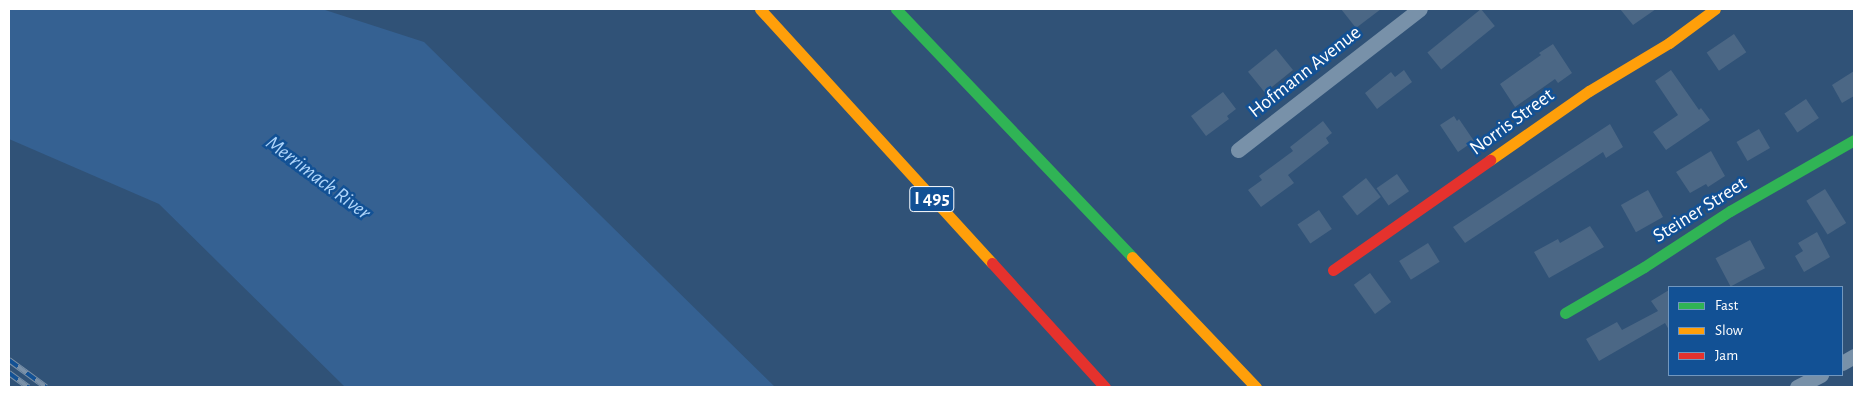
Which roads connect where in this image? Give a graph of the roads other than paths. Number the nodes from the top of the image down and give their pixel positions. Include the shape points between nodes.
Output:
1 (760, 9) edge
2 (896, 9) edge
3 (1420, 9) edge
4 (1716, 9) edge
5 (1854, 140) edge
6 (1238, 150) dead end
7 (1333, 270) dead end
8 (1565, 314) dead end
9 (1854, 356) edge
10 (1843, 362) edge
11 (1819, 376) edge
12 (1105, 387) edge
13 (1256, 387) edge
14 (1797, 387) edge

1 - 12 main road, I 495
2 - 13 main road
3 - 6 street, Hofmann Avenue
4 - 7 main road, Norris Street via 1669,43 1589,91
5 - 8 main road, Steiner Street via 1730,211 1644,268
9 - 10 street
11 - 14 street

